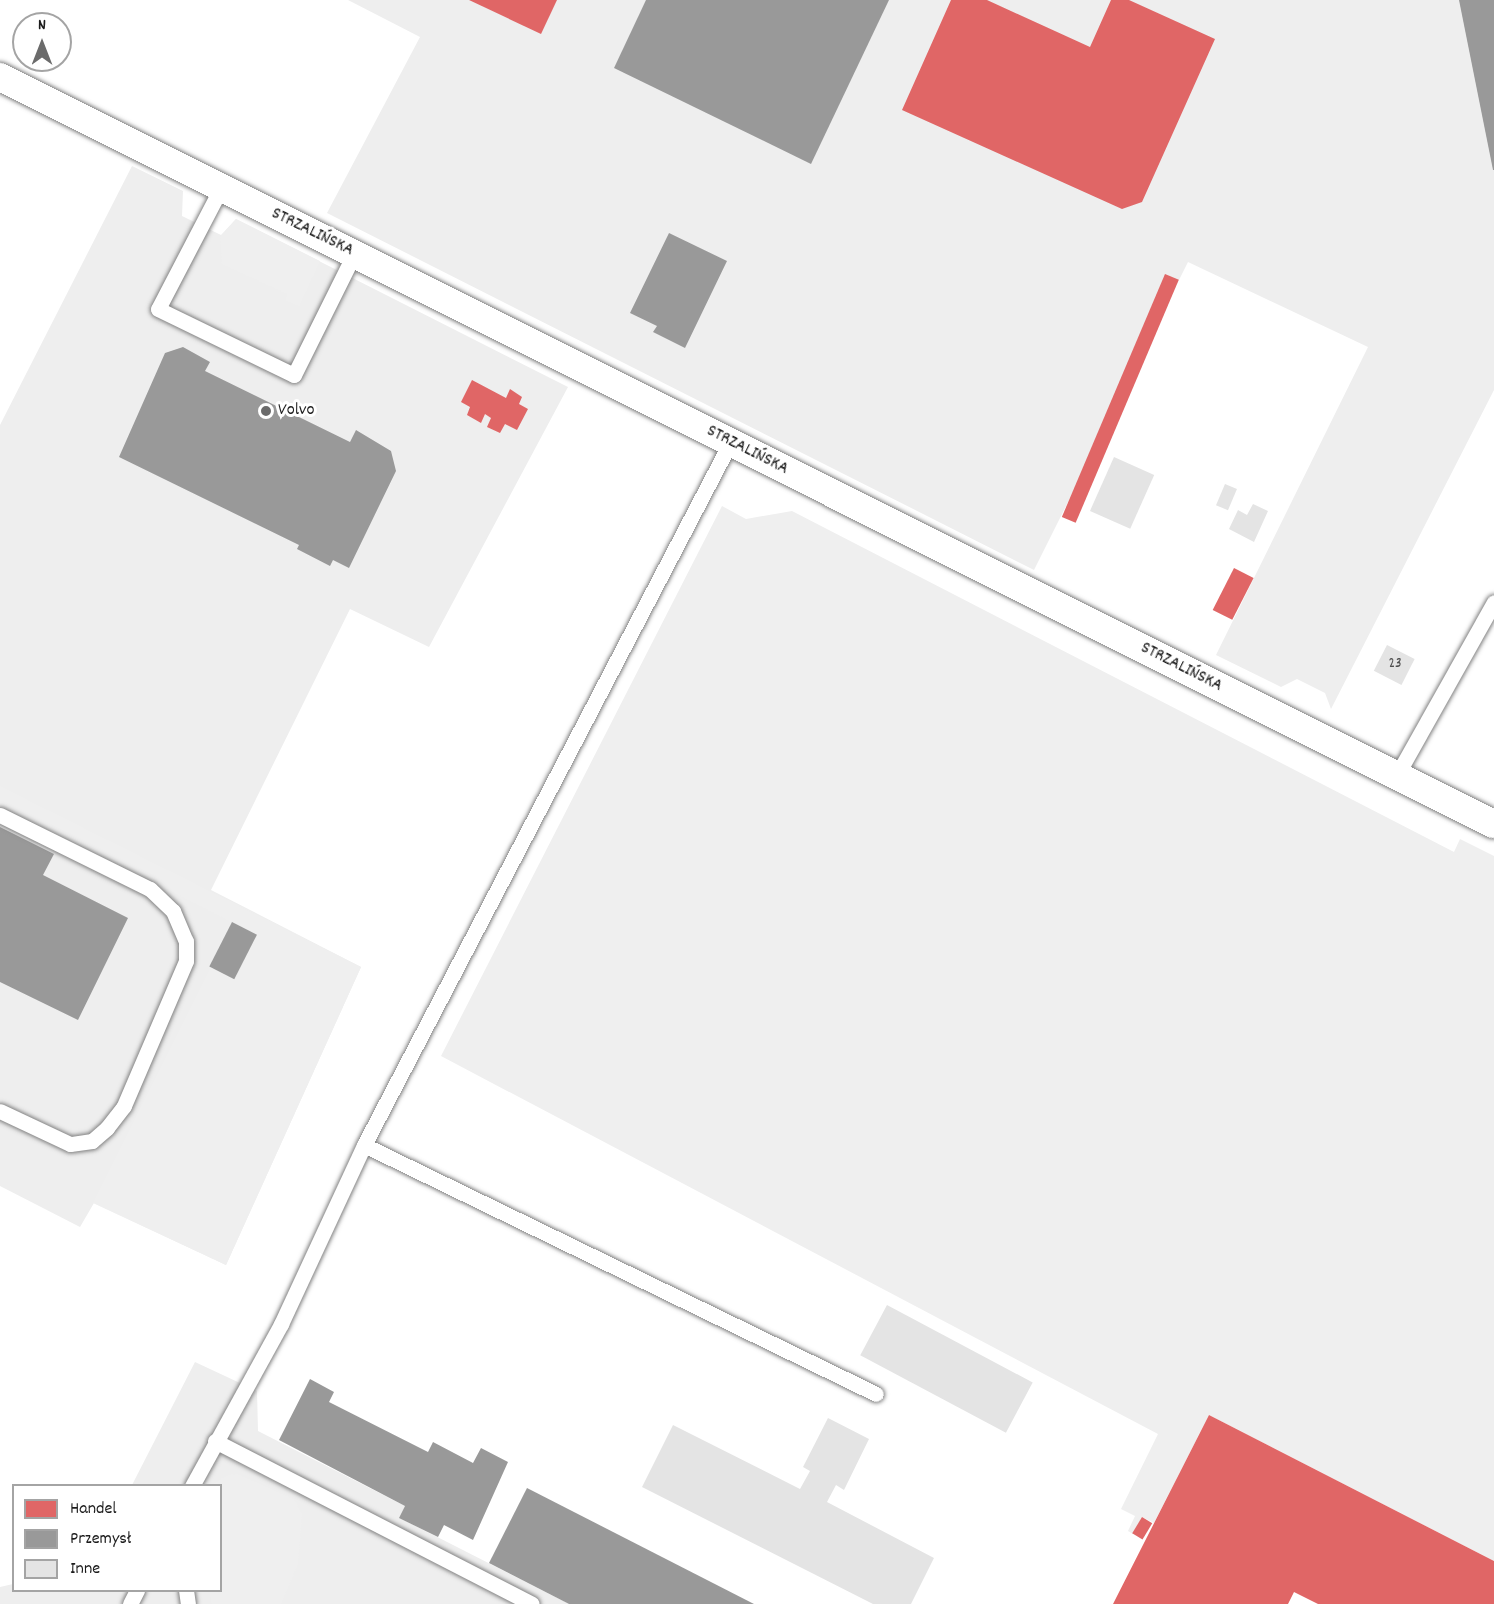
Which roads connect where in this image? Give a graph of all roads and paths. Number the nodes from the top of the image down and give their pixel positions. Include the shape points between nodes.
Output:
1 (0, 77) edge
2 (221, 188) junction
3 (354, 254) junction
4 (730, 443) junction
5 (1494, 602) edge
6 (1396, 775) junction
7 (0, 815) edge
8 (1494, 824) edge
9 (0, 1111) edge
10 (364, 1145) junction
11 (876, 1394) dead end
12 (215, 1441) junction
13 (193, 1484) edge
14 (532, 1604) edge

1 - 2 street, STRZALIŃSKA
2 - 3 street, STRZALIŃSKA
2 - 3 lane via 158,309 294,375
3 - 4 street, STRZALIŃSKA
4 - 6 street, STRZALIŃSKA
4 - 10 lane
5 - 6 lane
6 - 8 street, STRZALIŃSKA
7 - 9 lane via 150,889 173,911 186,941 186,961 124,1106 92,1141 70,1144
10 - 11 lane
10 - 12 lane via 281,1324
12 - 13 lane
12 - 14 lane

